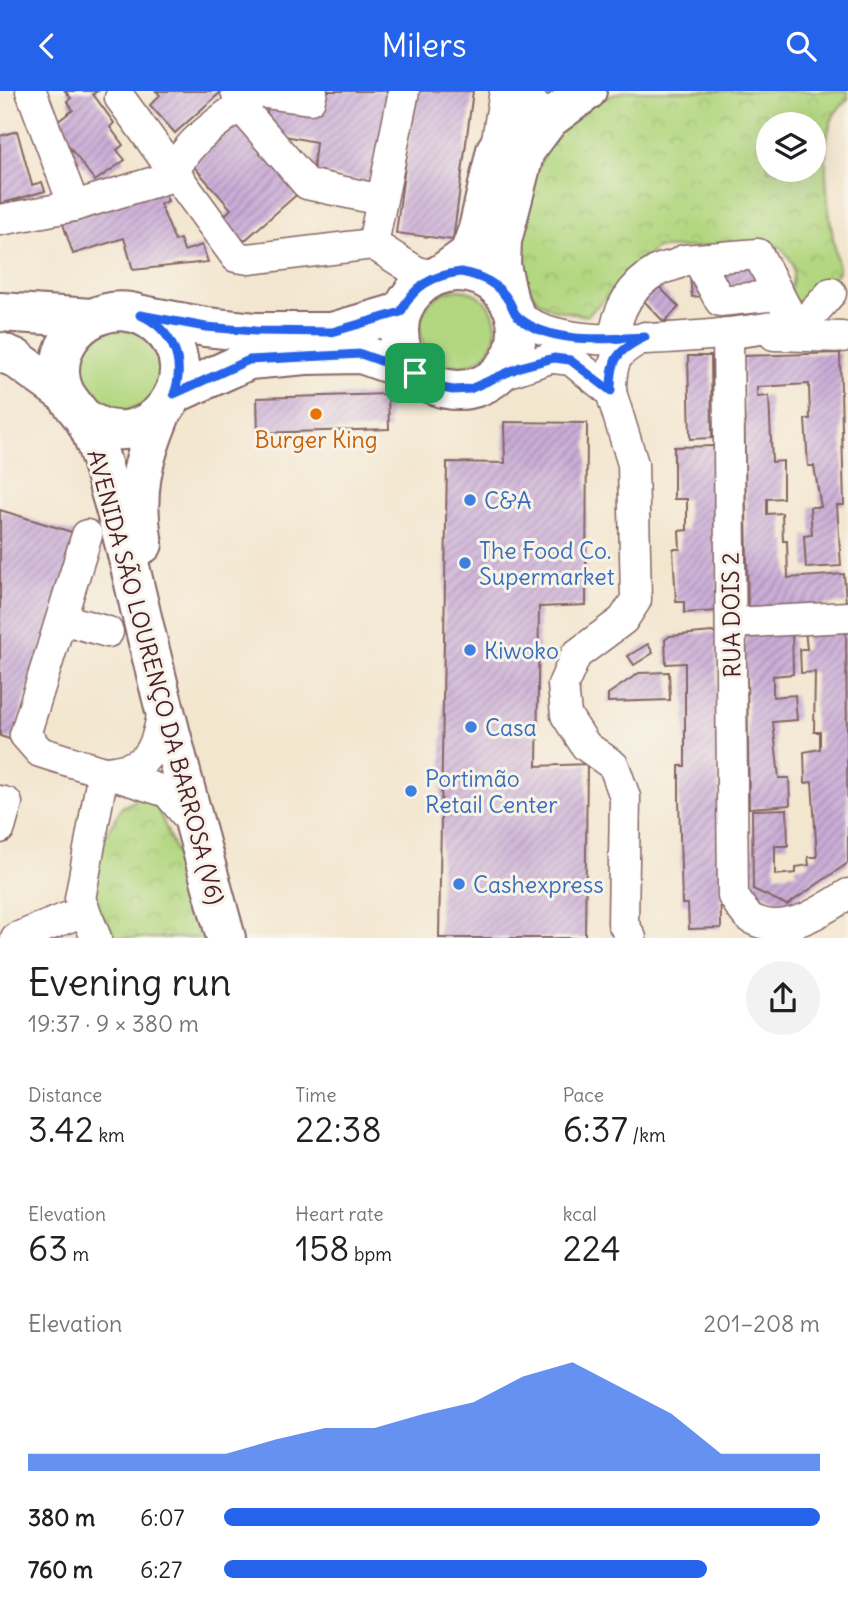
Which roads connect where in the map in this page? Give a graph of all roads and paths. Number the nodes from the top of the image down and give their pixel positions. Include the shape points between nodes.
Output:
1 (32, 91) edge
2 (312, 91) edge
3 (404, 91) edge
4 (505, 91) edge
5 (547, 91) edge
6 (587, 91) edge
7 (120, 98) dead end
8 (238, 99) edge
9 (496, 150) junction
10 (174, 176) junction
11 (381, 199) junction
12 (74, 206) junction
13 (0, 220) edge
14 (373, 244) junction
15 (706, 261) junction
16 (426, 272) junction
17 (840, 287) edge
18 (758, 298) junction
19 (404, 307) junction
20 (512, 308) junction
21 (0, 313) edge
22 (140, 315) junction
23 (92, 318) junction
24 (793, 323) junction
25 (609, 333) junction
26 (728, 333) junction
27 (645, 337) junction
28 (845, 338) edge
29 (0, 352) edge
30 (554, 358) junction
31 (415, 373) junction
32 (496, 376) junction
33 (611, 391) junction
34 (168, 403) junction
35 (74, 406) junction
36 (87, 535) dead end
37 (848, 617) edge
38 (62, 619) junction
39 (731, 623) junction
40 (108, 632) dead end
41 (164, 706) junction
42 (89, 768) junction
43 (0, 801) edge
44 (0, 828) edge
45 (196, 828) junction
46 (848, 894) edge
47 (85, 911) junction
48 (16, 938) edge
49 (96, 938) edge
50 (226, 938) edge
51 (248, 938) edge
52 (631, 938) edge

1 - 12 street
2 - 8 street via 310,99 257,92
3 - 11 street
4 - 9 street
5 - 9 main road via 517,118
6 - 20 main road via 549,119 525,151 502,241 501,265
7 - 10 street
8 - 10 street via 177,161
8 - 11 street via 307,184
9 - 16 main road via 468,254
10 - 12 street
10 - 14 street via 236,257
11 - 14 street
12 - 13 street
14 - 16 street
15 - 18 street
15 - 18 street via 758,254
15 - 25 street via 659,269 622,303
16 - 19 main road
16 - 20 main road via 480,276 497,286
17 - 24 street via 809,316
17 - 28 street via 825,306 835,333
18 - 24 street
19 - 22 main road via 332,332 243,330
19 - 31 main road via 400,345
20 - 25 street via 529,325 544,331
20 - 32 main road via 517,331 514,348
21 - 23 main road
22 - 23 main road via 114,311
22 - 34 main road via 157,324 175,349 179,375
23 - 35 main road via 65,348 60,373
24 - 26 street
25 - 27 street
25 - 30 street
26 - 27 street
26 - 28 street
26 - 39 street, RUA DOIS 2
27 - 33 street via 624,347 611,367
29 - 35 main road via 15,358
30 - 32 street
30 - 33 street via 570,360
31 - 32 main road via 437,387 453,390 470,389
31 - 34 main road via 361,354 249,360
33 - 52 street via 633,464 636,600 623,619 576,655 563,685 566,715 586,746 614,766 625,797 623,923
34 - 35 main road via 144,425 125,430 106,429
34 - 51 main road, AVENIDA SÃO LOURENÇO DA BARROSA (V6) via 146,450 138,517 151,584
35 - 41 main road, AVENIDA SÃO LOURENÇO DA BARROSA (V6) via 113,501
36 - 38 street
37 - 39 street
38 - 40 street
38 - 42 street via 25,735 40,752
39 - 46 street, RUA DOIS 2 via 733,896 750,918 775,926 811,918
41 - 42 street via 157,743 148,756 135,766
41 - 45 main road, AVENIDA SÃO LOURENÇO DA BARROSA (V6)
42 - 45 street via 167,792
42 - 47 street via 80,899
43 - 44 street via 7,803
45 - 50 main road, AVENIDA SÃO LOURENÇO DA BARROSA (V6)
47 - 48 street
47 - 49 street

